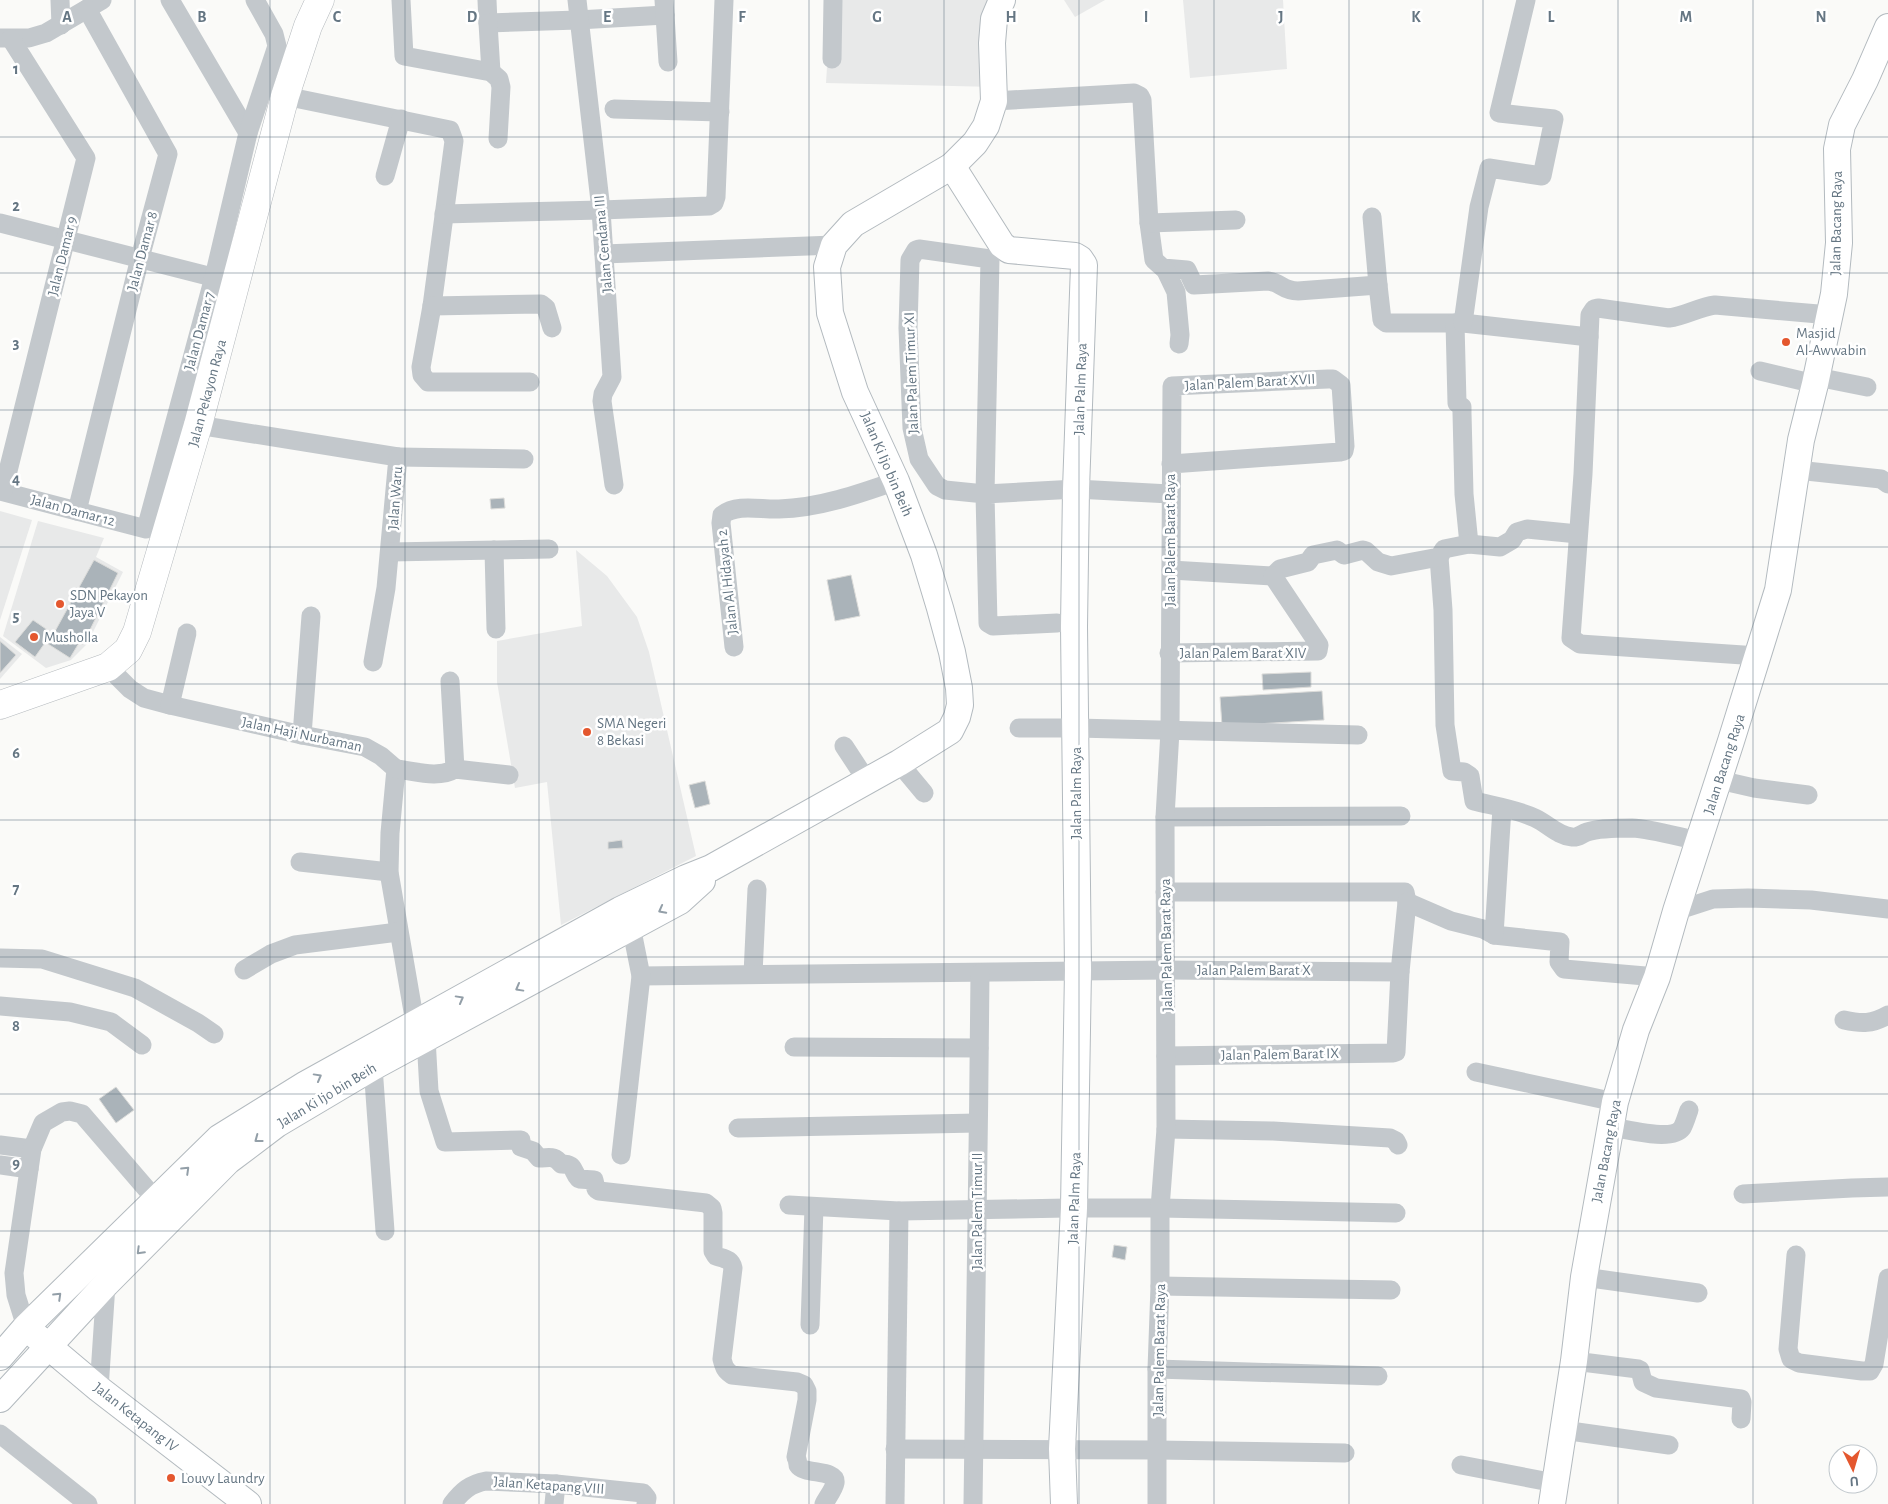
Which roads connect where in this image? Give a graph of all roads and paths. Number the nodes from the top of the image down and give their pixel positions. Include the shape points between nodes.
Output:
1 (60, 0) edge
2 (170, 0) edge
3 (255, 0) edge
4 (320, 0) edge
5 (401, 0) edge
6 (486, 0) edge
7 (577, 0) edge
8 (724, 0) edge
9 (833, 0) edge
10 (1002, 0) edge
11 (1526, 0) edge
12 (95, 4) edge
13 (664, 7) edge
14 (578, 20) junction
15 (488, 23) junction
16 (61, 25) junction
17 (1888, 27) edge
18 (6, 38) edge
19 (832, 59) dead end
20 (668, 62) dead end
21 (491, 72) junction
22 (285, 96) junction
23 (994, 101) junction
24 (614, 109) dead end
25 (720, 112) junction
26 (401, 119) junction
27 (248, 133) junction
28 (498, 139) dead end
29 (952, 166) junction
30 (385, 176) dead end
31 (601, 210) junction
32 (444, 214) junction
33 (1372, 217) dead end
34 (1236, 220) dead end
35 (0, 223) edge
36 (1150, 223) junction
37 (67, 240) junction
38 (834, 245) junction
39 (604, 254) junction
40 (140, 258) junction
41 (1165, 269) junction
42 (225, 280) junction
43 (1378, 285) junction
44 (432, 306) junction
45 (1830, 315) junction
46 (1459, 323) junction
47 (552, 328) dead end
48 (1589, 337) junction
49 (1179, 344) dead end
50 (1760, 372) dead end
51 (1816, 381) junction
52 (530, 382) dead end
53 (1172, 386) joint
54 (1867, 387) dead end
55 (198, 425) junction
56 (398, 458) junction
57 (524, 459) dead end
58 (1170, 464) junction
59 (1797, 470) junction
60 (896, 481) junction
61 (1888, 484) edge
62 (614, 485) dead end
63 (1076, 489) junction
64 (1, 491) edge
65 (985, 494) junction
66 (1170, 494) junction
67 (77, 511) junction
68 (146, 529) joint
69 (1578, 534) junction
70 (1469, 544) junction
71 (549, 549) dead end
72 (494, 550) junction
73 (390, 552) junction
74 (1439, 557) junction
75 (1171, 570) junction
76 (1273, 576) junction
77 (311, 616) dead end
78 (1057, 623) dead end
79 (496, 629) dead end
80 (187, 633) dead end
81 (734, 648) dead end
82 (1169, 653) junction
83 (1758, 656) junction
84 (374, 662) dead end
85 (108, 667) junction
86 (450, 681) dead end
87 (0, 705) edge
88 (170, 705) junction
89 (1019, 728) dead end
90 (1076, 728) junction
91 (1170, 731) junction
92 (302, 735) junction
93 (1358, 735) dead end
94 (844, 746) dead end
95 (899, 763) junction
96 (396, 769) junction
97 (456, 769) junction
98 (509, 775) dead end
99 (1719, 780) junction
100 (867, 781) junction
101 (924, 793) dead end
102 (1808, 795) dead end
103 (1502, 808) junction
104 (1401, 816) dead end
105 (1165, 817) junction
106 (1699, 841) junction
107 (300, 862) dead end
108 (711, 868) junction
109 (389, 872) junction
110 (757, 889) dead end
111 (1165, 892) junction
112 (1406, 902) junction
113 (1888, 909) edge
114 (1676, 911) junction
115 (631, 926) junction
116 (398, 932) junction
117 (1494, 935) junction
118 (0, 958) edge
119 (244, 970) dead end
120 (1078, 970) junction
121 (1167, 970) junction
122 (1400, 972) junction
123 (980, 973) junction
124 (753, 974) junction
125 (641, 976) junction
126 (1657, 977) junction
127 (0, 1006) edge
128 (1888, 1015) edge
129 (1844, 1020) dead end
130 (421, 1031) junction
131 (214, 1034) dead end
132 (142, 1045) dead end
133 (794, 1047) dead end
134 (979, 1048) junction
135 (1166, 1056) junction
136 (369, 1059) junction
137 (1476, 1072) dead end
138 (1689, 1110) dead end
139 (1613, 1114) junction
140 (977, 1123) junction
141 (738, 1128) dead end
142 (1166, 1129) junction
143 (1398, 1145) dead end
144 (0, 1146) edge
145 (32, 1149) junction
146 (621, 1155) dead end
147 (0, 1165) edge
148 (29, 1168) junction
149 (1888, 1188) edge
150 (1743, 1194) dead end
151 (156, 1200) junction
152 (789, 1205) dead end
153 (814, 1206) junction
154 (1074, 1208) junction
155 (1160, 1208) junction
156 (978, 1210) junction
157 (899, 1211) junction
158 (1396, 1213) dead end
159 (385, 1231) dead end
160 (1796, 1255) dead end
161 (1584, 1277) junction
162 (1888, 1278) edge
163 (106, 1284) junction
164 (1160, 1286) junction
165 (1391, 1290) dead end
166 (1698, 1293) dead end
167 (810, 1325) dead end
168 (26, 1327) junction
169 (1883, 1340) edge
170 (48, 1347) junction
171 (0, 1357) edge
172 (1574, 1361) junction
173 (1157, 1369) junction
174 (1378, 1376) dead end
175 (99, 1389) junction
176 (0, 1399) edge
177 (1741, 1419) dead end
178 (1563, 1430) junction
179 (0, 1434) edge
180 (1669, 1445) dead end
181 (895, 1449) junction
182 (974, 1449) junction
183 (1062, 1449) junction
184 (1157, 1450) junction
185 (1345, 1453) dead end
186 (1461, 1465) dead end
187 (556, 1484) junction
188 (1554, 1494) edge
189 (84, 1502) edge
190 (248, 1504) edge
191 (452, 1504) edge
192 (554, 1504) edge
193 (646, 1504) edge
194 (824, 1504) edge
195 (895, 1504) edge
196 (973, 1504) edge
197 (1064, 1504) edge
198 (1157, 1504) edge

1 - 16 street
2 - 27 street
3 - 27 street, Jalan Damar 7 via 277,46
4 - 22 main road, Jalan Pekayon Raya
5 - 21 street via 404,56
6 - 15 street
7 - 14 street, Jalan Cendana III
8 - 25 street
9 - 19 street
10 - 23 street, Jalan Ki Ijo bin Beih via 994,20 992,43
11 - 46 street via 1499,113 1554,119 1542,176 1489,168
12 - 16 street
12 - 40 street, Jalan Damar 8 via 168,154
13 - 14 street
13 - 20 street
14 - 15 street
14 - 31 street, Jalan Cendana III
15 - 21 street
16 - 18 street via 29,38
17 - 45 street, Jalan Bacang Raya via 1842,125 1837,148 1839,243
18 - 37 street, Jalan Damar 9 via 86,158
21 - 28 street via 499,79 501,87
22 - 26 street
22 - 42 main road, Jalan Pekayon Raya
23 - 29 street, Jalan Ki Ijo bin Beih via 986,126 975,143
23 - 36 street via 1134,93 1140,96
24 - 25 street
25 - 31 street via 714,204
26 - 30 street
26 - 32 street via 450,130 454,141
27 - 42 street, Jalan Damar 7
29 - 38 street, Jalan Ki Ijo bin Beih via 853,224
29 - 63 street, Jalan Palm Raya via 1002,245 1009,250 1075,256 1084,265
31 - 32 street
31 - 39 street, Jalan Cendana III
32 - 44 street
33 - 43 street
34 - 36 street
35 - 37 street
36 - 41 street via 1154,260
37 - 40 street
37 - 64 street, Jalan Damar 9
38 - 39 street
38 - 60 street, Jalan Ki Ijo bin Beih via 827,267 830,313 855,392
39 - 62 street, Jalan Cendana III via 612,377 602,401
40 - 42 street
40 - 67 street, Jalan Damar 8
41 - 43 street via 1187,270 1192,282 1198,285 1268,280 1293,291
41 - 49 street via 1176,292
42 - 55 main road, Jalan Pekayon Raya
42 - 68 street, Jalan Damar 7
43 - 46 street via 1384,322
44 - 47 street via 541,304 546,308
44 - 52 street via 421,367 422,376 428,382
45 - 48 street via 1715,305 1669,318 1598,308 1590,315
45 - 51 street, Jalan Bacang Raya
46 - 48 street
46 - 70 street via 1457,402 1462,407
48 - 69 street
50 - 51 street
51 - 54 street
51 - 59 street, Jalan Bacang Raya
53 - 58 street, Jalan Palem Barat Raya
53 - 58 street, Jalan Palem Barat XVII via 1333,379 1342,388 1345,446 1340,452
55 - 56 street, Jalan Waru
55 - 85 main road, Jalan Pekayon Raya via 137,632 128,650
56 - 57 street
56 - 73 street, Jalan Waru
58 - 66 street, Jalan Palem Barat Raya
59 - 61 street via 1881,479
59 - 83 street, Jalan Bacang Raya via 1778,590
60 - 81 street, Jalan Al Hidayah 2 via 849,497 815,504 780,510 745,508 722,515
60 - 95 street, Jalan Ki Ijo bin Beih via 924,555 945,626 960,705 950,730
63 - 65 street, Jalan Palem Timur XI
63 - 66 street, Jalan Palem Timur XI
63 - 90 street, Jalan Palm Raya
64 - 67 street, Jalan Damar 12
65 - 65 street, Jalan Palem Timur XI via 990,260 919,248 910,260 908,328 912,428 919,459 937,486
65 - 78 street via 988,623 993,626
66 - 75 street, Jalan Palem Barat Raya
67 - 68 street, Jalan Damar 12
69 - 70 street via 1527,529 1517,532 1512,540 1500,547
69 - 83 street via 1570,634 1576,643
70 - 74 street via 1444,549
71 - 72 street, Jalan Waru
72 - 73 street, Jalan Waru
72 - 79 street
73 - 84 street
74 - 76 street via 1390,566 1378,562 1363,550 1344,555 1337,550 1313,555 1308,562 1280,569
74 - 103 street via 1445,725 1452,772 1464,772 1470,776 1474,801
75 - 76 street
75 - 82 street, Jalan Palem Barat Raya
76 - 82 street, Jalan Palem Barat XIV via 1319,645 1318,651
77 - 92 street
80 - 88 street
82 - 91 street, Jalan Palem Barat Raya
83 - 99 street, Jalan Bacang Raya
85 - 87 main road, Jalan Pekayon Raya
85 - 88 street, Jalan Haji Nurbaman via 144,698
86 - 97 street
88 - 92 street, Jalan Haji Nurbaman
89 - 90 street
90 - 91 street
90 - 120 street, Jalan Palm Raya
91 - 93 street
91 - 105 street, Jalan Palem Barat Raya
92 - 96 street, Jalan Haji Nurbaman via 365,746
94 - 100 street
95 - 100 street, Jalan Ki Ijo bin Beih
95 - 101 street
96 - 97 street via 437,774
96 - 109 street
97 - 98 street
99 - 102 street
99 - 106 street, Jalan Bacang Raya
100 - 108 street, Jalan Ki Ijo bin Beih
103 - 106 street via 1537,819 1570,837 1587,832 1634,828
103 - 117 street
104 - 105 street
105 - 111 street, Jalan Palem Barat Raya
106 - 114 street, Jalan Bacang Raya
107 - 109 street
108 -> 115 street, Jalan Ki Ijo bin Beih via 699,885 680,901
130 -> 108 street, Jalan Ki Ijo bin Beih via 620,910
109 - 116 street
110 - 124 street
111 - 112 street via 1405,892
111 - 121 street, Jalan Palem Barat Raya
112 - 117 street via 1451,921 1483,928
112 - 122 street
113 - 114 street via 1811,900 1748,898 1712,900
114 - 126 street, Jalan Bacang Raya
115 - 125 street
115 -> 130 street, Jalan Ki Ijo bin Beih
116 - 119 street via 295,945
116 - 130 street
117 - 126 street via 1560,942 1559,962 1564,969
118 - 131 street via 42,959 135,988
120 - 121 street, Jalan Palem Barat X
120 - 123 street, Jalan Palem Barat X
120 - 154 street, Jalan Palm Raya
121 - 122 street, Jalan Palem Barat X
121 - 135 street, Jalan Palem Barat Raya
122 - 135 street, Jalan Palem Barat IX via 1396,1052
123 - 124 street, Jalan Palem Barat X
123 - 134 street, Jalan Palem Timur II
124 - 125 street, Jalan Palem Barat X
125 - 146 street
126 - 139 street, Jalan Bacang Raya via 1636,1030
127 - 132 street via 70,1012 111,1022
128 - 129 street via 1875,1022
130 - 136 street, Jalan Ki Ijo bin Beih
130 - 194 street via 429,1091 445,1142 521,1140 521,1147 533,1151 539,1158 555,1157 561,1164 573,1167 579,1178 594,1180 598,1191 706,1204 712,1208 713,1251 716,1256 732,1262 733,1268 722,1359 724,1366 732,1375 804,1385 807,1400 796,1457 803,1469 833,1476 835,1483
133 - 134 street
134 - 140 street, Jalan Palem Timur II
135 - 142 street, Jalan Palem Barat Raya
151 -> 136 street, Jalan Ki Ijo bin Beih via 219,1138 306,1084
136 - 159 street
136 -> 163 street, Jalan Ki Ijo bin Beih via 228,1161
137 - 139 street
138 - 139 street via 1682,1128 1670,1134 1658,1134
139 - 161 street, Jalan Bacang Raya
140 - 141 street
140 - 156 street, Jalan Palem Timur II
142 - 143 street via 1390,1138
142 - 155 street, Jalan Palem Barat Raya
144 - 145 street
145 - 148 street
145 - 151 street via 43,1122 62,1112 82,1114
147 - 148 street
148 - 168 street via 14,1273
149 - 150 street
168 -> 151 street, Jalan Ki Ijo bin Beih
152 - 153 street
153 - 157 street
153 - 167 street
154 - 155 street
154 - 156 street
154 - 183 street, Jalan Palm Raya
155 - 158 street
155 - 164 street, Jalan Palem Barat Raya
156 - 157 street
156 - 182 street, Jalan Palem Timur II
157 - 181 street
160 - 169 street via 1788,1349 1791,1359 1799,1363 1870,1371
161 - 166 street
161 - 172 street, Jalan Bacang Raya
162 - 169 street
163 - 170 street, Jalan Ki Ijo bin Beih
163 - 175 street
164 - 165 street
164 - 173 street, Jalan Palem Barat Raya
168 - 170 street, Jalan Ketapang IV
168 - 171 street, Jalan Ki Ijo bin Beih
170 - 175 street, Jalan Ketapang IV
170 - 176 street, Jalan Ki Ijo bin Beih
172 - 177 street via 1638,1369 1642,1382 1656,1388 1741,1399
172 - 178 street, Jalan Bacang Raya
173 - 174 street
173 - 184 street, Jalan Palem Barat Raya
175 - 190 street, Jalan Ketapang IV
178 - 180 street
178 - 188 street, Jalan Bacang Raya
179 - 189 street
181 - 182 street
181 - 195 street
182 - 183 street
182 - 196 street, Jalan Palem Timur II
183 - 184 street
183 - 197 street, Jalan Palm Raya
184 - 185 street
184 - 198 street, Jalan Palem Barat Raya
186 - 188 street
187 - 191 street, Jalan Ketapang VIII via 486,1481 464,1490
187 - 192 street
187 - 193 street, Jalan Ketapang VIII via 643,1493 647,1498

